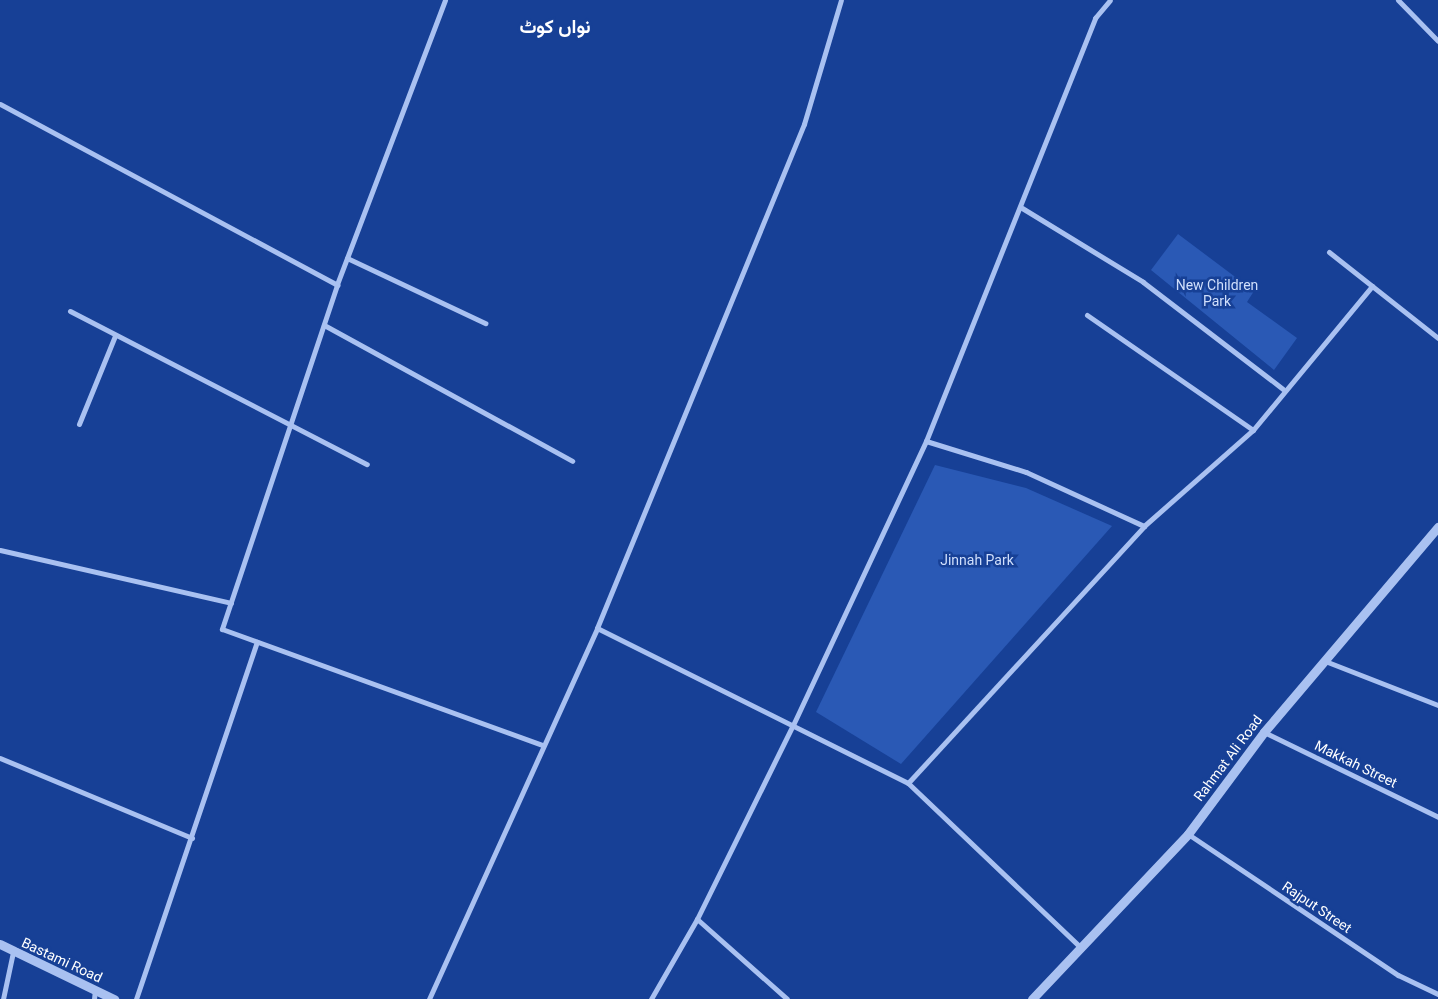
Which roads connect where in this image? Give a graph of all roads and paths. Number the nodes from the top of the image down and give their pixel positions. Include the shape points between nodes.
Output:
1 (445, 0) edge
2 (841, 0) edge
3 (1110, 0) edge
4 (1398, 0) edge
5 (1438, 41) edge
6 (0, 104) edge
7 (1022, 208) junction
8 (1329, 252) dead end
9 (347, 258) junction
10 (337, 285) junction
11 (1372, 286) junction
12 (70, 311) dead end
13 (1087, 315) dead end
14 (485, 323) dead end
15 (324, 325) junction
16 (116, 336) junction
17 (1438, 338) edge
18 (1283, 389) junction
19 (79, 424) dead end
20 (290, 427) junction
21 (1253, 430) junction
22 (926, 441) junction
23 (572, 460) dead end
24 (368, 464) dead end
25 (1144, 526) junction
26 (1438, 527) edge
27 (0, 550) edge
28 (231, 603) junction
29 (597, 628) junction
30 (257, 642) junction
31 (1324, 661) junction
32 (1438, 706) edge
33 (793, 725) junction
34 (1264, 732) junction
35 (542, 745) junction
36 (0, 758) edge
37 (908, 783) junction
38 (1438, 817) edge
39 (1188, 834) junction
40 (192, 838) junction
41 (697, 919) junction
42 (0, 944) edge
43 (1082, 949) junction
44 (12, 952) junction
45 (94, 994) edge
46 (1438, 994) edge
47 (3, 999) edge
48 (114, 999) edge
49 (136, 999) edge
50 (429, 999) edge
51 (650, 999) edge
52 (787, 999) edge
53 (1032, 999) edge

1 - 9 street
2 - 29 street via 804,124
3 - 7 street via 1095,18
4 - 5 street
6 - 10 street
7 - 18 street via 1143,282
7 - 22 street
8 - 11 street
9 - 10 street
9 - 14 street
10 - 15 street
11 - 17 street
11 - 18 street
12 - 16 street
13 - 21 street
15 - 20 street
15 - 23 street
16 - 19 street
16 - 20 street
18 - 21 street
20 - 24 street
20 - 28 street
21 - 25 street
22 - 25 street via 1026,472
22 - 33 street
25 - 37 street
26 - 31 street, Rahmat Ali Road
27 - 28 street
28 - 30 street via 222,629
29 - 33 street
29 - 35 street
30 - 35 street
30 - 40 street
31 - 32 street
31 - 34 street, Rahmat Ali Road
33 - 37 street
33 - 41 street
34 - 38 street, Makkah Street
34 - 39 street, Rahmat Ali Road
35 - 50 street
36 - 40 street
37 - 43 street
39 - 43 street, Rahmat Ali Road
39 - 46 street, Rajput Street via 1398,975
40 - 49 street
41 - 51 street
41 - 52 street
42 - 44 street, Bastami Road
43 - 53 street, Rahmat Ali Road
44 - 45 street, Bastami Road
44 - 47 street
45 - 48 street, Bastami Road

